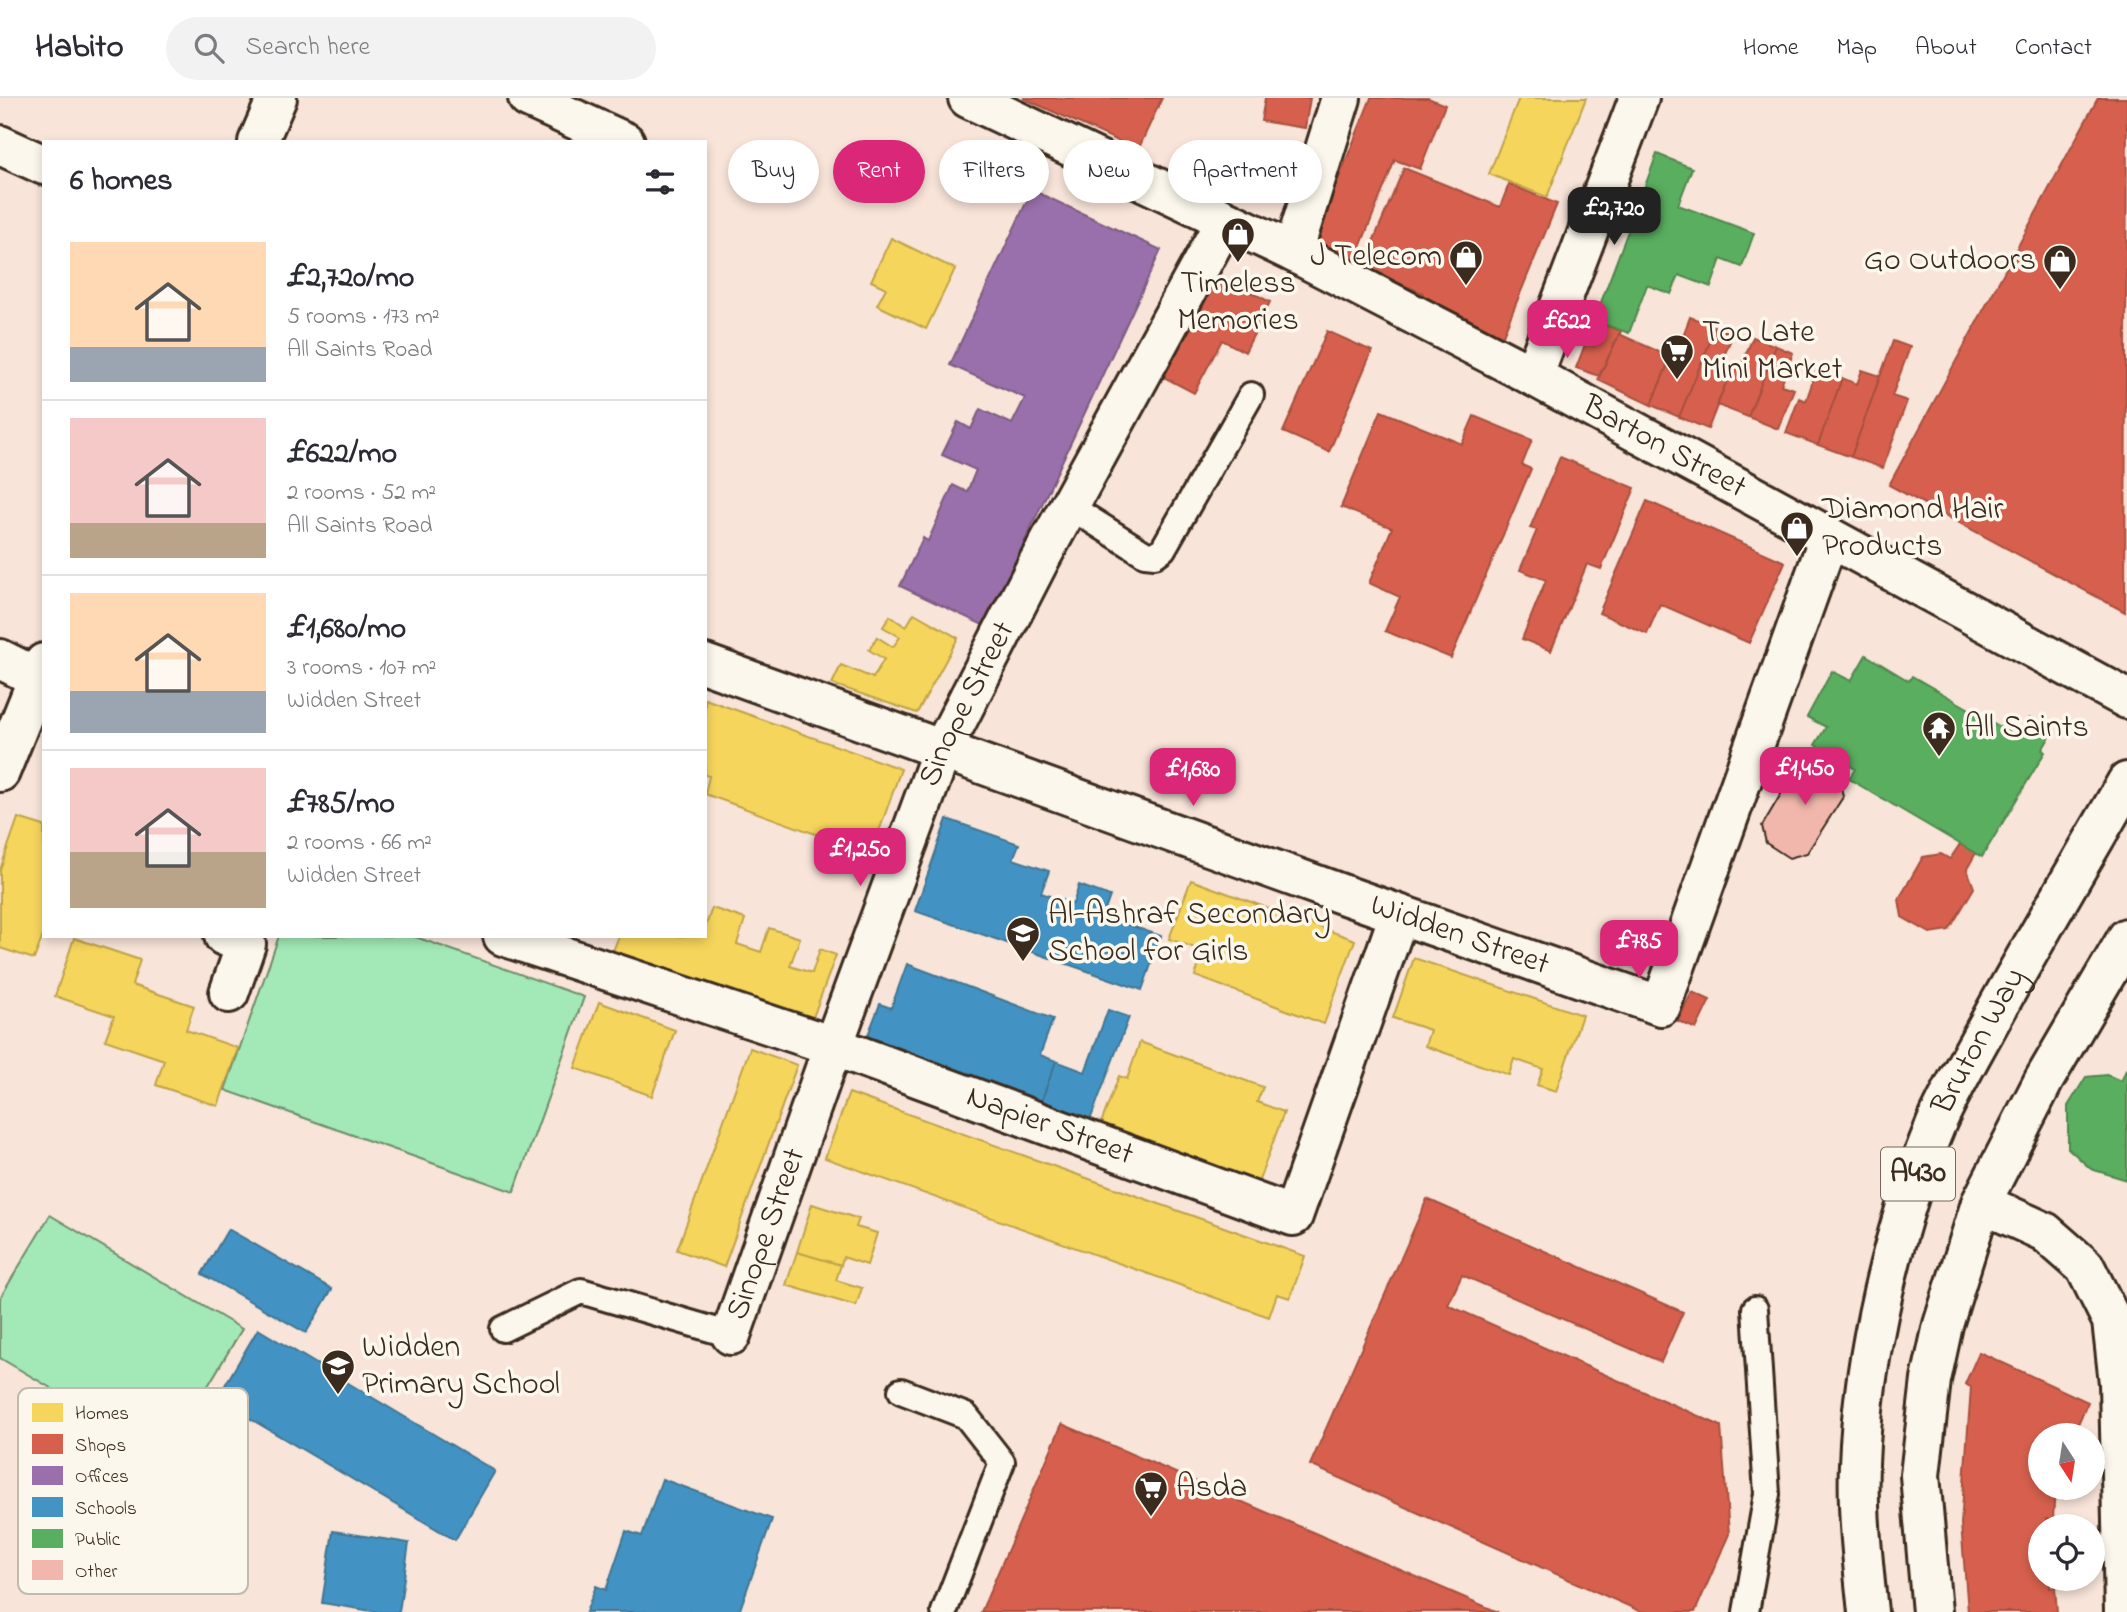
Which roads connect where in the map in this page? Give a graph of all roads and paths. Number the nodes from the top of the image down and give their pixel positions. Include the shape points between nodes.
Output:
1 (278, 98) edge
2 (528, 98) edge
3 (968, 98) edge
4 (1341, 98) edge
5 (1640, 98) edge
6 (259, 140) edge
7 (621, 140) edge
8 (0, 145) edge
9 (42, 164) edge
10 (1225, 221) junction
11 (1293, 252) junction
12 (1533, 376) junction
13 (1251, 395) dead end
14 (1069, 506) junction
15 (1829, 537) junction
16 (0, 659) edge
17 (707, 664) edge
18 (41, 671) edge
19 (2127, 699) edge
20 (942, 750) junction
21 (0, 772) edge
22 (2127, 782) edge
23 (1399, 915) junction
24 (509, 938) edge
25 (240, 939) edge
26 (2127, 939) edge
27 (229, 993) dead end
28 (833, 1046) junction
29 (1981, 1203) junction
30 (1755, 1309) dead end
31 (503, 1329) dead end
32 (732, 1335) joint
33 (901, 1391) dead end
34 (944, 1612) edge
35 (1746, 1612) edge
36 (1868, 1612) edge
37 (1932, 1612) edge
38 (2124, 1612) edge

1 - 6 street
2 - 7 street
3 - 10 street, Barton Street
4 - 11 street
5 - 12 street
8 - 9 street
10 - 11 street, Barton Street
10 - 14 street, Sinope Street
11 - 12 street, Barton Street
12 - 15 street, Barton Street
13 - 14 lane via 1163,549 1155,555 1145,554
14 - 20 street, Sinope Street
15 - 19 street, Barton Street
15 - 23 street, Widden Street via 1661,1006
16 - 18 street
17 - 20 street, Widden Street
18 - 21 street
20 - 23 street, Widden Street
20 - 28 street, Sinope Street
22 - 36 street, Bruton Way / A430 via 1968,1060 1936,1124 1899,1232 1868,1378 1859,1464
23 - 28 street, Napier Street via 1293,1216
24 - 28 street, Napier Street
25 - 27 street
26 - 29 street, A430 via 2044,1080
28 - 32 street, Sinope Street
29 - 37 street, A430 via 1943,1325 1926,1421 1920,1475
29 - 38 street via 2045,1232 2085,1267 2112,1321 2119,1383
30 - 35 lane via 1768,1494
31 - 32 lane via 581,1291
33 - 34 lane via 966,1416 1002,1462

